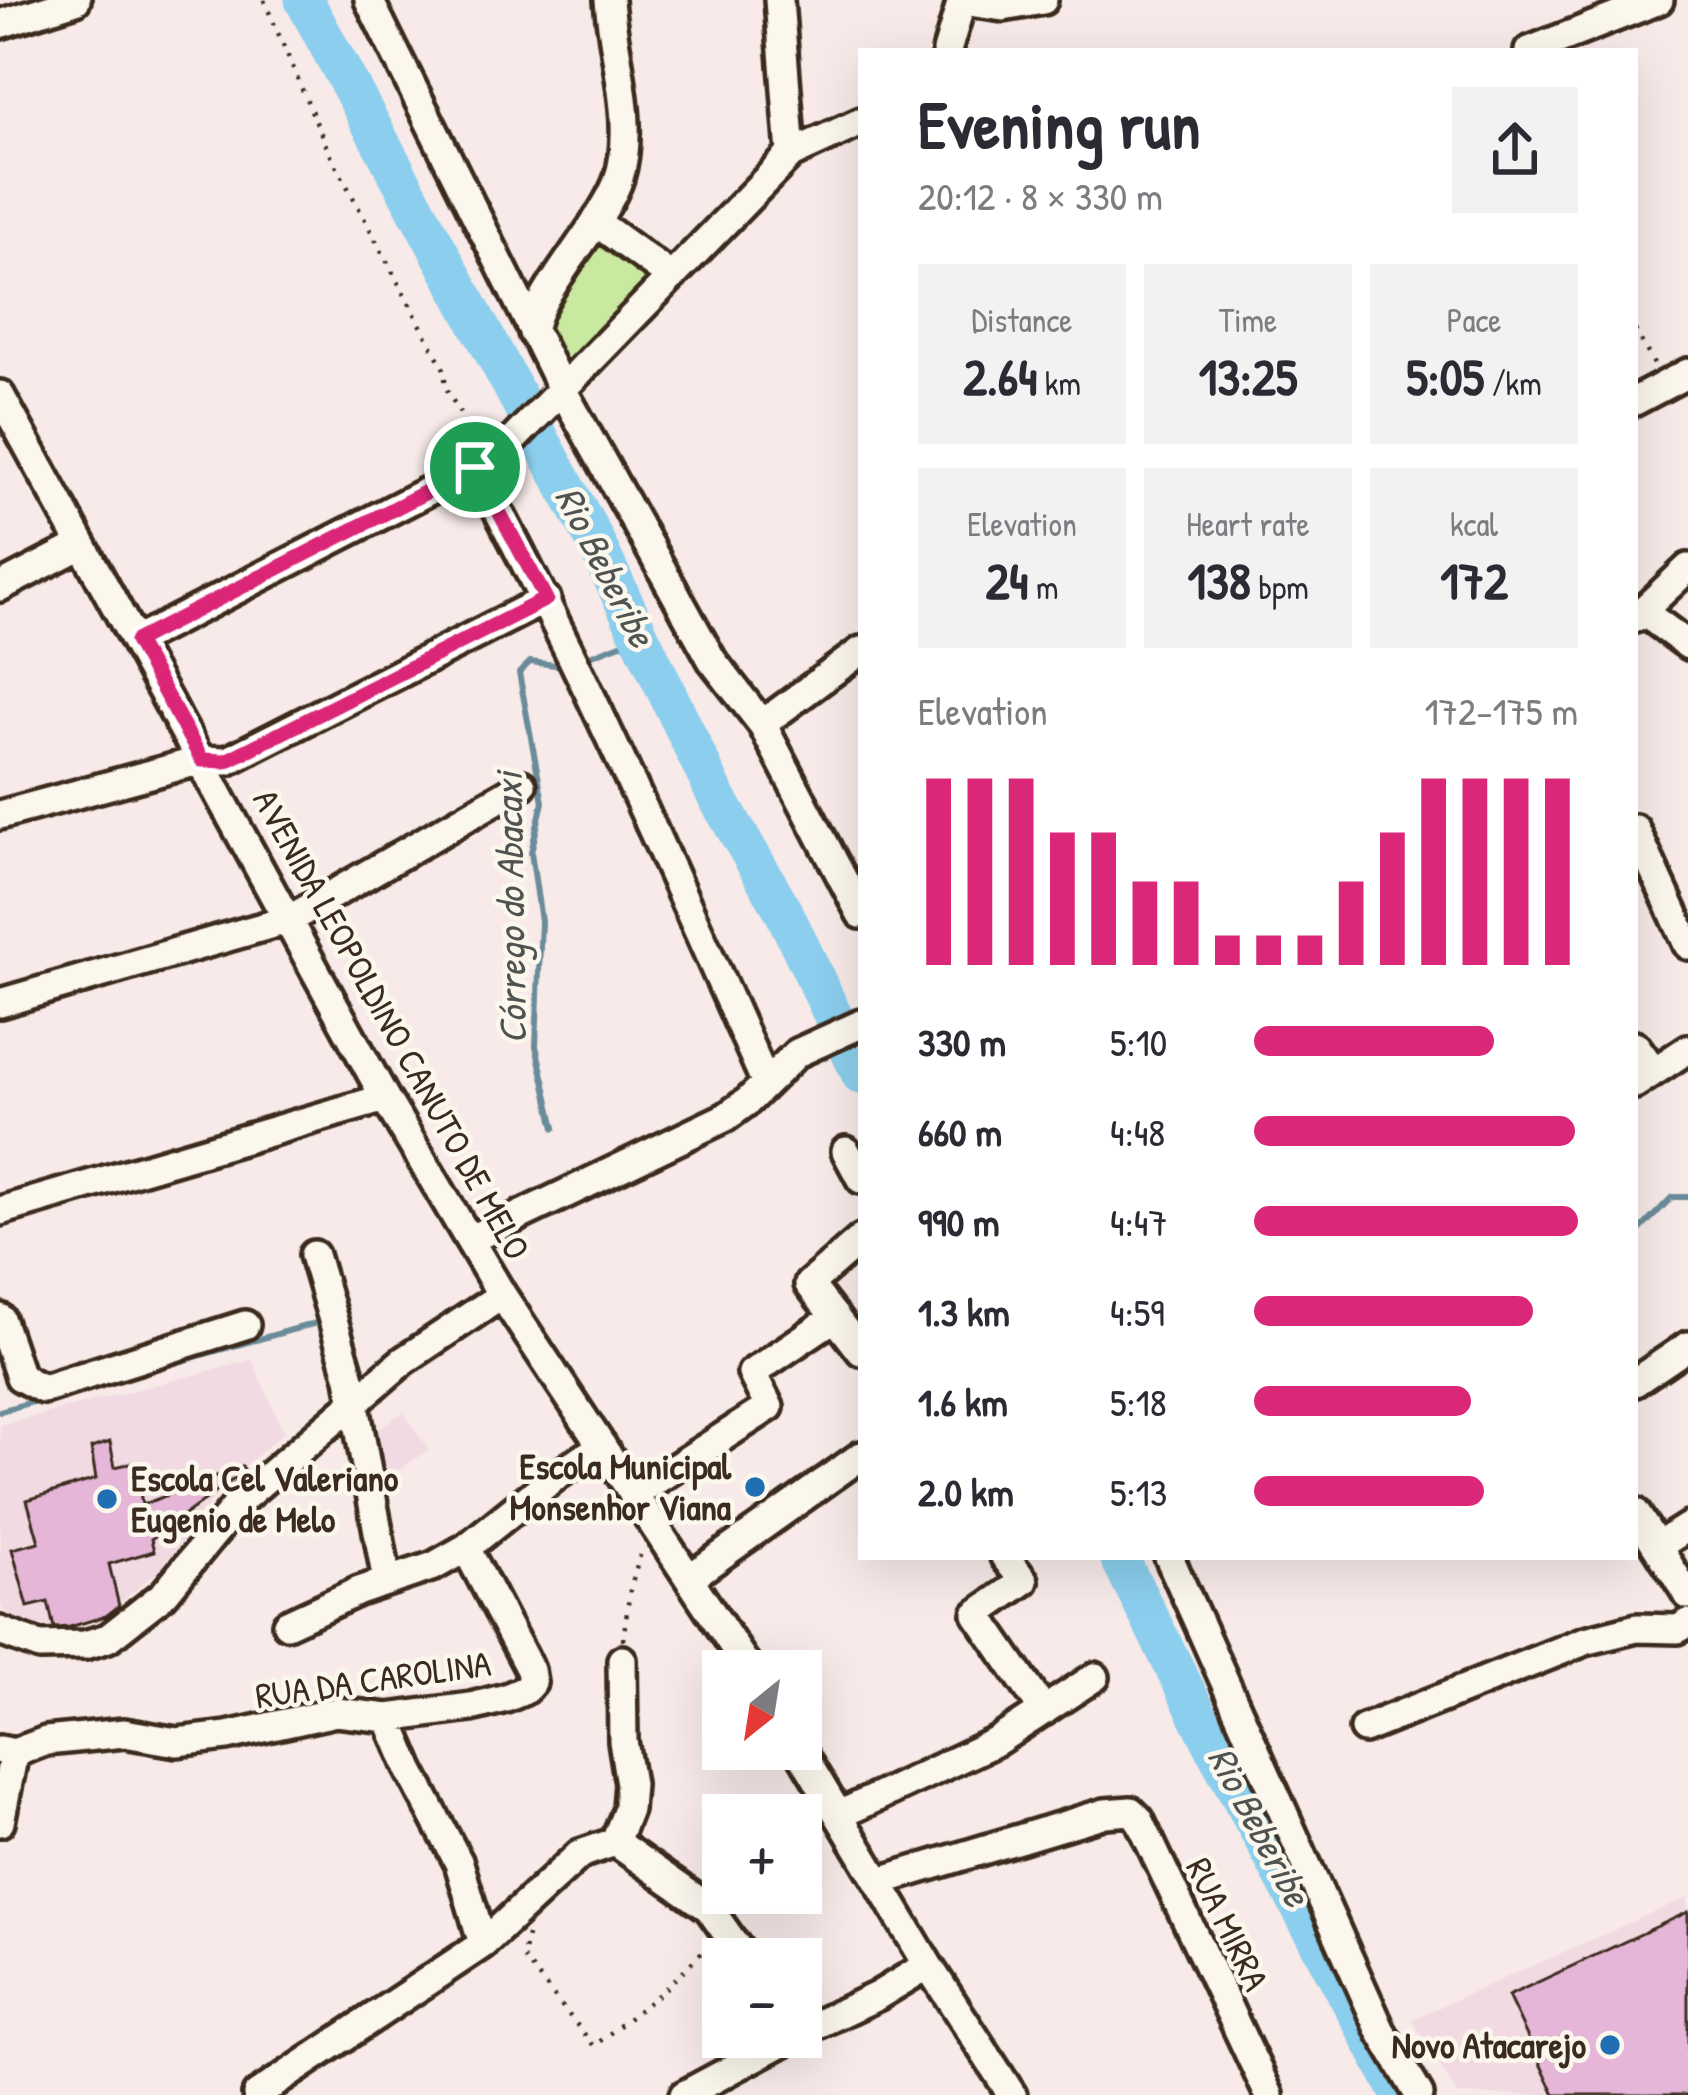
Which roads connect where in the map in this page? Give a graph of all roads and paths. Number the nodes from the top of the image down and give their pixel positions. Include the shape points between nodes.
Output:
1 (264, 0) edge
2 (369, 0) edge
3 (609, 0) edge
4 (778, 0) edge
5 (1042, 0) edge
6 (1659, 0) edge
7 (962, 1) edge
8 (60, 2) edge
9 (0, 24) edge
10 (948, 48) edge
11 (1537, 48) edge
12 (858, 123) edge
13 (791, 154) junction
14 (597, 223) junction
15 (670, 276) junction
16 (533, 332) junction
17 (1638, 334) edge
18 (1677, 380) edge
19 (562, 391) junction
20 (0, 395) edge
21 (1638, 400) edge
22 (490, 457) junction
23 (81, 544) junction
24 (1688, 568) edge
25 (0, 587) edge
26 (546, 599) junction
27 (1639, 614) edge
28 (136, 641) junction
29 (1688, 645) edge
30 (858, 653) edge
31 (762, 724) junction
32 (202, 760) junction
33 (522, 785) dead end
34 (0, 815) edge
35 (1638, 836) edge
36 (850, 865) edge
37 (858, 901) edge
38 (290, 919) junction
39 (1688, 945) edge
40 (0, 1003) edge
41 (853, 1028) edge
42 (1688, 1049) edge
43 (1644, 1077) edge
44 (765, 1081) junction
45 (385, 1098) junction
46 (846, 1151) dead end
47 (858, 1173) edge
48 (0, 1211) edge
49 (471, 1239) junction
50 (858, 1242) edge
51 (314, 1256) dead end
52 (502, 1295) junction
53 (835, 1317) junction
54 (0, 1318) edge
55 (245, 1325) dead end
56 (1688, 1346) edge
57 (858, 1347) edge
58 (1638, 1380) edge
59 (355, 1403) junction
60 (602, 1446) junction
61 (858, 1458) edge
62 (636, 1500) junction
63 (1638, 1516) edge
64 (1688, 1527) edge
65 (1658, 1546) junction
66 (466, 1547) junction
67 (1006, 1560) edge
68 (1170, 1560) edge
69 (691, 1577) junction
70 (387, 1581) junction
71 (1688, 1595) edge
72 (1688, 1623) edge
73 (287, 1624) dead end
74 (0, 1631) edge
75 (737, 1650) edge
76 (622, 1660) joint
77 (1095, 1677) dead end
78 (1044, 1711) junction
79 (388, 1718) junction
80 (1364, 1729) dead end
81 (7, 1751) edge
82 (812, 1770) edge
83 (839, 1815) junction
84 (0, 1822) edge
85 (615, 1842) junction
86 (880, 1881) junction
87 (532, 1901) junction
88 (725, 1928) junction
89 (731, 1938) edge
90 (483, 1944) junction
91 (928, 1965) junction
92 (822, 2022) edge
93 (752, 2058) edge
94 (264, 2093) edge
95 (684, 2095) edge
96 (1012, 2095) edge
97 (1269, 2095) edge
98 (1420, 2095) edge

1 - 22 path via 328,150 434,348 446,388
2 - 16 street
3 - 14 street via 624,141 620,175
4 - 13 street
5 - 7 street via 1003,8
6 - 11 street
7 - 10 street
8 - 9 street
12 - 13 street
13 - 15 street
14 - 15 street
14 - 16 street via 536,313
15 - 19 street
16 - 19 street
17 - 18 path
18 - 21 street
19 - 22 street
19 - 31 street via 712,660
20 - 23 street, AVENIDA LEOPOLDINO CANUTO DE MELO
22 - 26 street
22 - 28 street
23 - 25 street
23 - 28 street, AVENIDA LEOPOLDINO CANUTO DE MELO
24 - 27 street
26 - 32 street via 226,761
26 - 44 street
27 - 29 street
28 - 32 street, AVENIDA LEOPOLDINO CANUTO DE MELO
30 - 31 street
31 - 36 street
32 - 34 street
32 - 38 street, AVENIDA LEOPOLDINO CANUTO DE MELO
33 - 38 street
35 - 39 street
36 - 37 street
38 - 40 street
38 - 45 street, AVENIDA LEOPOLDINO CANUTO DE MELO
41 - 44 street via 797,1053
42 - 43 street
44 - 49 street via 737,1111
45 - 48 street
45 - 49 street, AVENIDA LEOPOLDINO CANUTO DE MELO
46 - 47 street
49 - 52 street, AVENIDA LEOPOLDINO CANUTO DE MELO
50 - 53 street via 809,1284
51 - 59 street
52 - 59 street
52 - 60 street, AVENIDA LEOPOLDINO CANUTO DE MELO
53 - 57 street
53 - 62 street via 752,1373 769,1406
54 - 55 street via 20,1377 56,1388
56 - 58 street
59 - 70 street
59 - 74 street via 242,1498 164,1594 108,1638 40,1646
60 - 62 street, AVENIDA LEOPOLDINO CANUTO DE MELO
60 - 66 street
61 - 69 street
62 - 69 street, AVENIDA LEOPOLDINO CANUTO DE MELO
62 - 76 path via 640,1560
63 - 65 street
64 - 65 street
65 - 71 street
66 - 70 street
66 - 79 street, RUA DA CAROLINA via 532,1682 471,1707
67 - 78 street via 1024,1581 977,1614
68 - 98 street via 1381,2031
69 - 75 street, AVENIDA LEOPOLDINO CANUTO DE MELO
70 - 73 street
72 - 80 street via 1585,1641
76 - 85 street via 630,1784
77 - 78 street
78 - 83 street
79 - 81 street, RUA DA CAROLINA via 336,1712 177,1742 124,1733
79 - 90 street via 459,1863
81 - 84 street
82 - 83 street
83 - 86 street
85 - 87 street via 580,1854
85 - 88 street
86 - 91 street
86 - 97 street, RUA MIRRA via 1125,1810 1139,1820
87 - 88 path via 523,1958 594,2045
87 - 90 street
88 - 89 street
90 - 94 street
91 - 92 street
91 - 96 street
93 - 95 street

